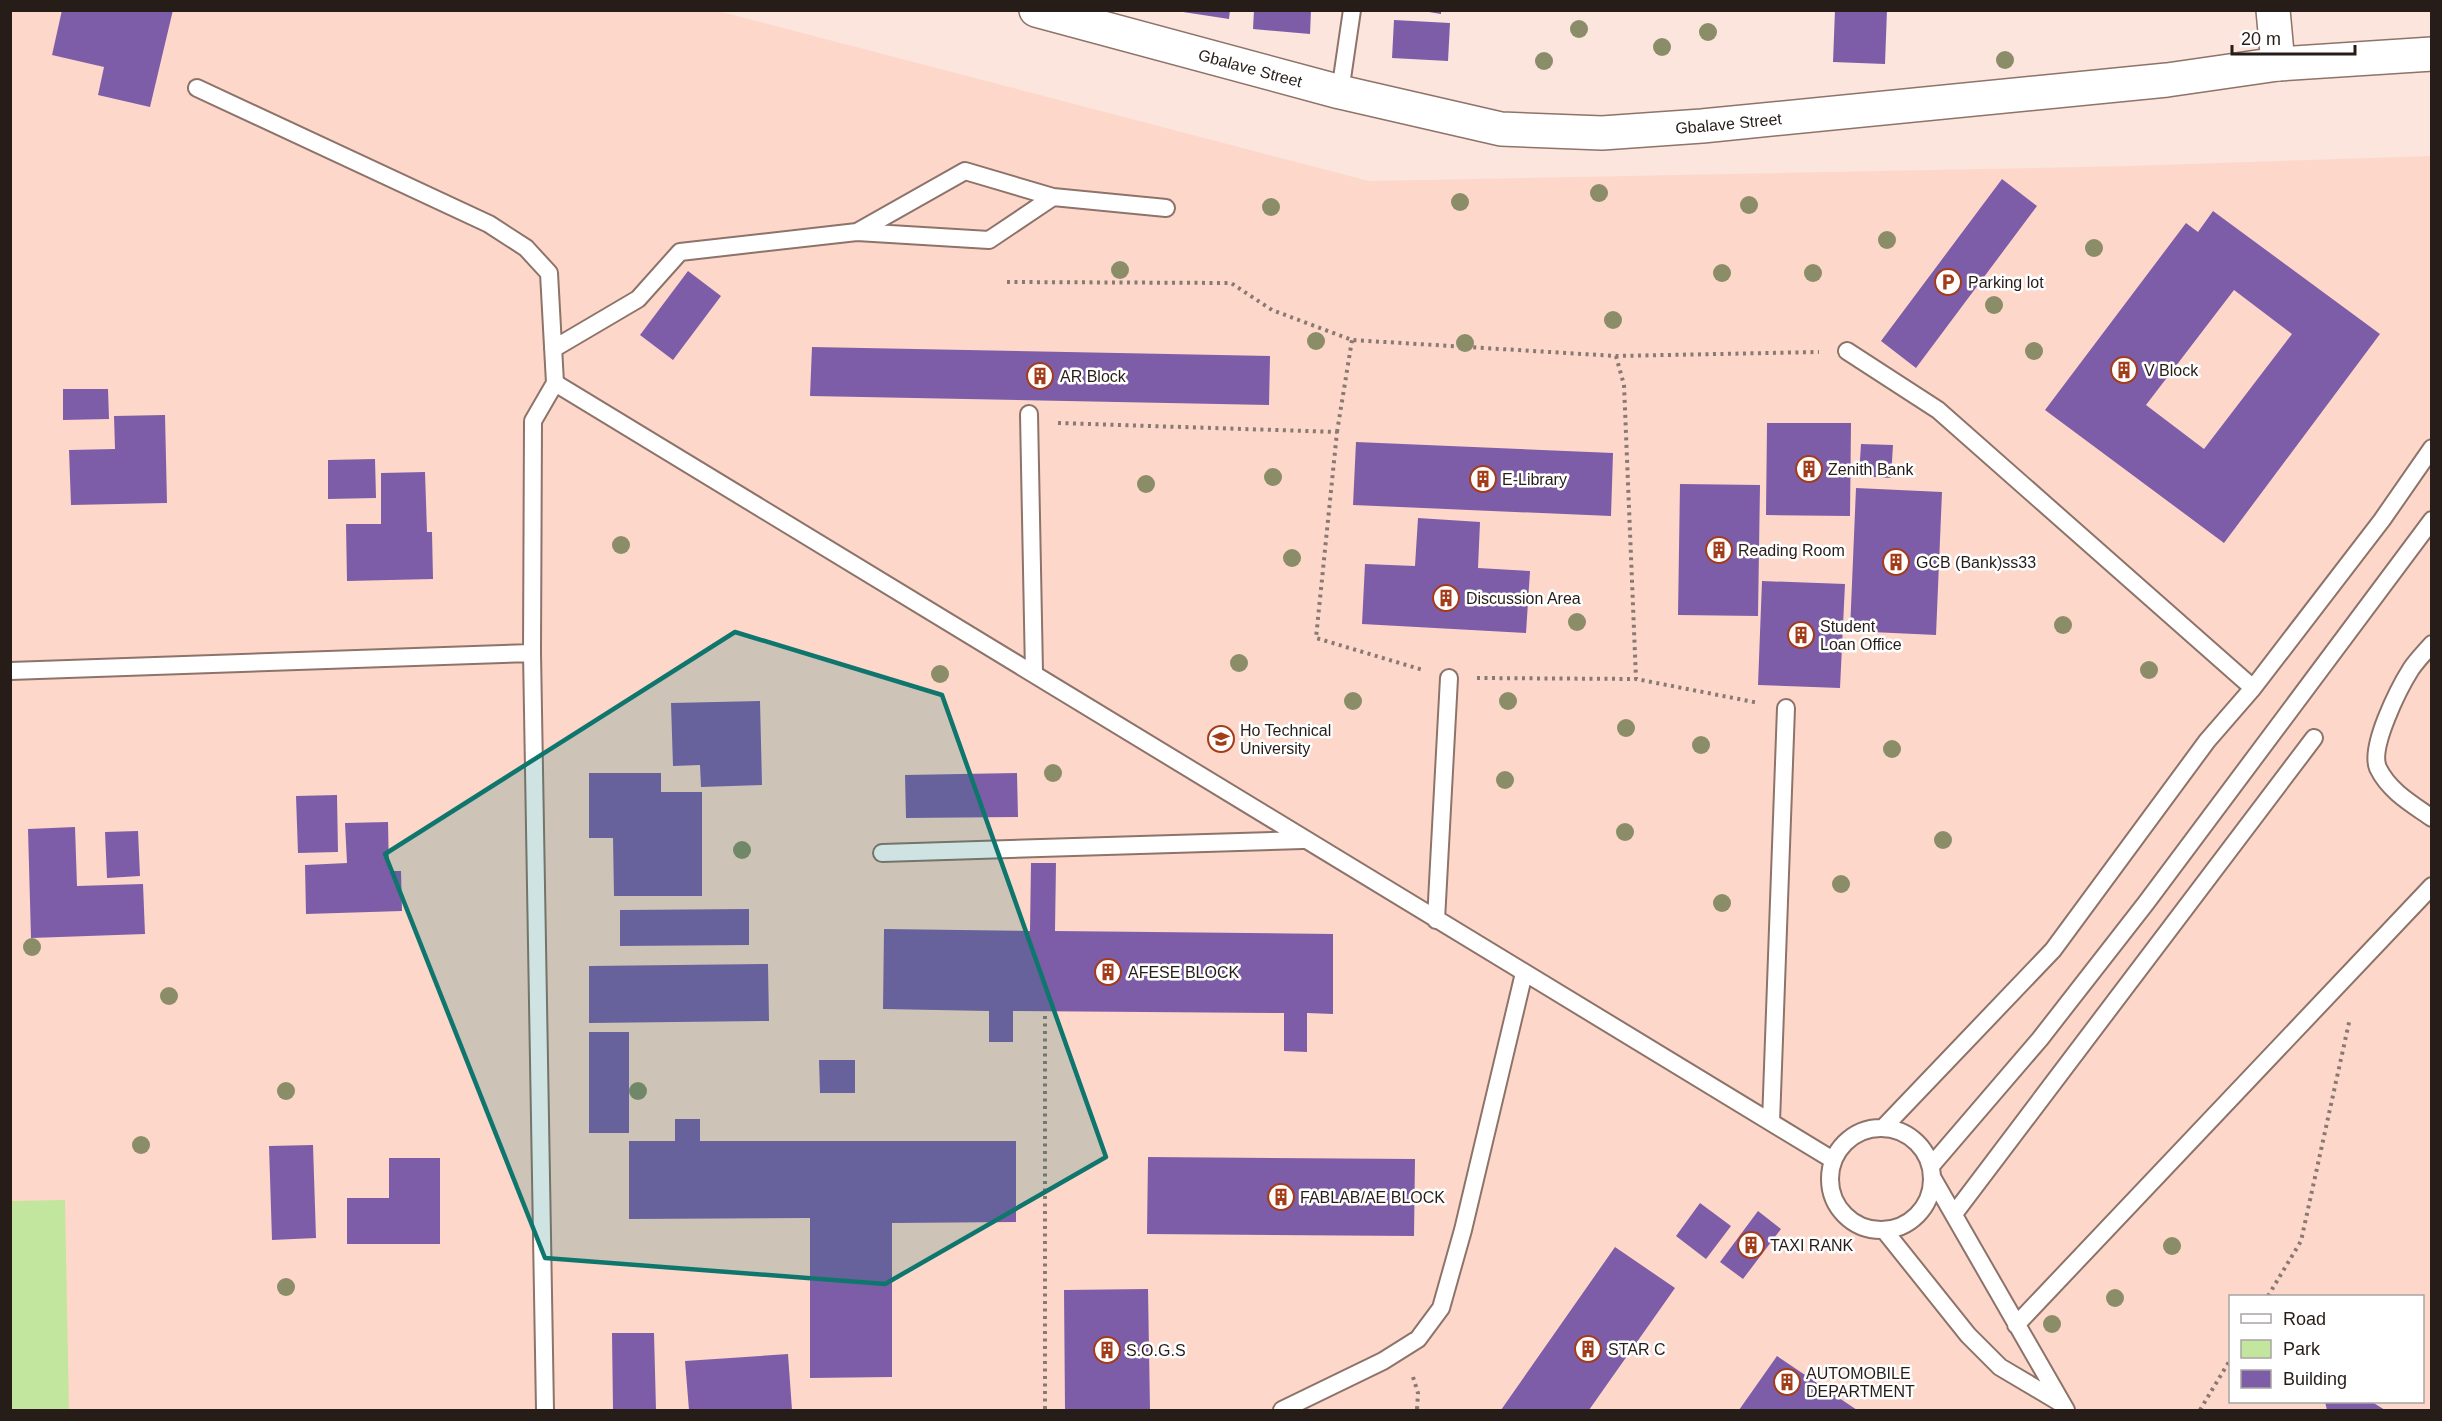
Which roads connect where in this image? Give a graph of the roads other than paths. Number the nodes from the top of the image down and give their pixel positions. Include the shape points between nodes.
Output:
1 (1036, 10) edge
2 (1352, 10) edge
3 (2273, 10) edge
4 (1074, 15) edge
5 (2432, 54) edge
6 (2278, 64) junction
7 (197, 88) dead end
8 (1340, 92) junction
9 (1053, 197) junction
10 (1166, 208) dead end
11 (856, 232) junction
12 (553, 349) junction
13 (1847, 351) road end
14 (555, 383) junction
15 (1030, 418) road end
16 (2432, 448) edge
17 (2432, 520) edge
18 (2432, 644) edge
19 (532, 652) junction
20 (10, 671) edge
21 (1034, 672) junction
22 (1449, 678) road end
23 (2253, 688) junction
24 (1785, 708) road end
25 (2314, 738) dead end
26 (2432, 818) edge
27 (1303, 840) junction
28 (882, 853) dead end
29 (2432, 886) edge
30 (1436, 920) junction
31 (1524, 973) junction
32 (1771, 1122) junction
33 (1883, 1128) junction
34 (1833, 1160) junction
35 (1931, 1172) junction
36 (1954, 1214) junction
37 (1884, 1230) junction
38 (2016, 1325) junction
39 (2064, 1407) edge
40 (545, 1410) edge
41 (1282, 1410) edge

1 - 4 street, Gbalave Street
2 - 8 lane
3 - 6 street
4 - 8 street, Gbalave Street
5 - 6 street, Gbalave Street
6 - 8 street, Gbalave Street via 2167,80 1602,133 1501,129
7 - 12 lane via 489,224 526,248 549,273
9 - 10 lane
9 - 11 lane via 989,240
9 - 11 lane via 965,171
11 - 12 lane via 680,252 638,298
12 - 14 lane
13 - 23 lane via 1938,410
14 - 19 lane via 533,421
14 - 21 lane
15 - 21 lane
16 - 23 lane
17 - 35 lane via 2055,1021
18 - 26 lane via 2411,669 2384,724 2377,766 2389,786
19 - 20 lane
19 - 40 lane
21 - 27 lane
22 - 30 lane
23 - 33 lane via 2207,741 2053,950
24 - 32 lane
25 - 36 lane
27 - 28 lane
27 - 30 lane
29 - 38 lane
30 - 31 lane
31 - 32 lane
31 - 41 lane via 1441,1308 1418,1339 1383,1361
32 - 34 lane
33 - 34 lane via 1870,1129 1848,1140
33 - 35 lane via 1913,1139 1926,1154
34 - 37 lane via 1830,1185 1840,1209 1859,1225
35 - 36 lane
35 - 37 lane via 1929,1196 1919,1213 1903,1225
36 - 38 lane
37 - 39 lane via 1968,1335 2000,1366
38 - 39 lane

